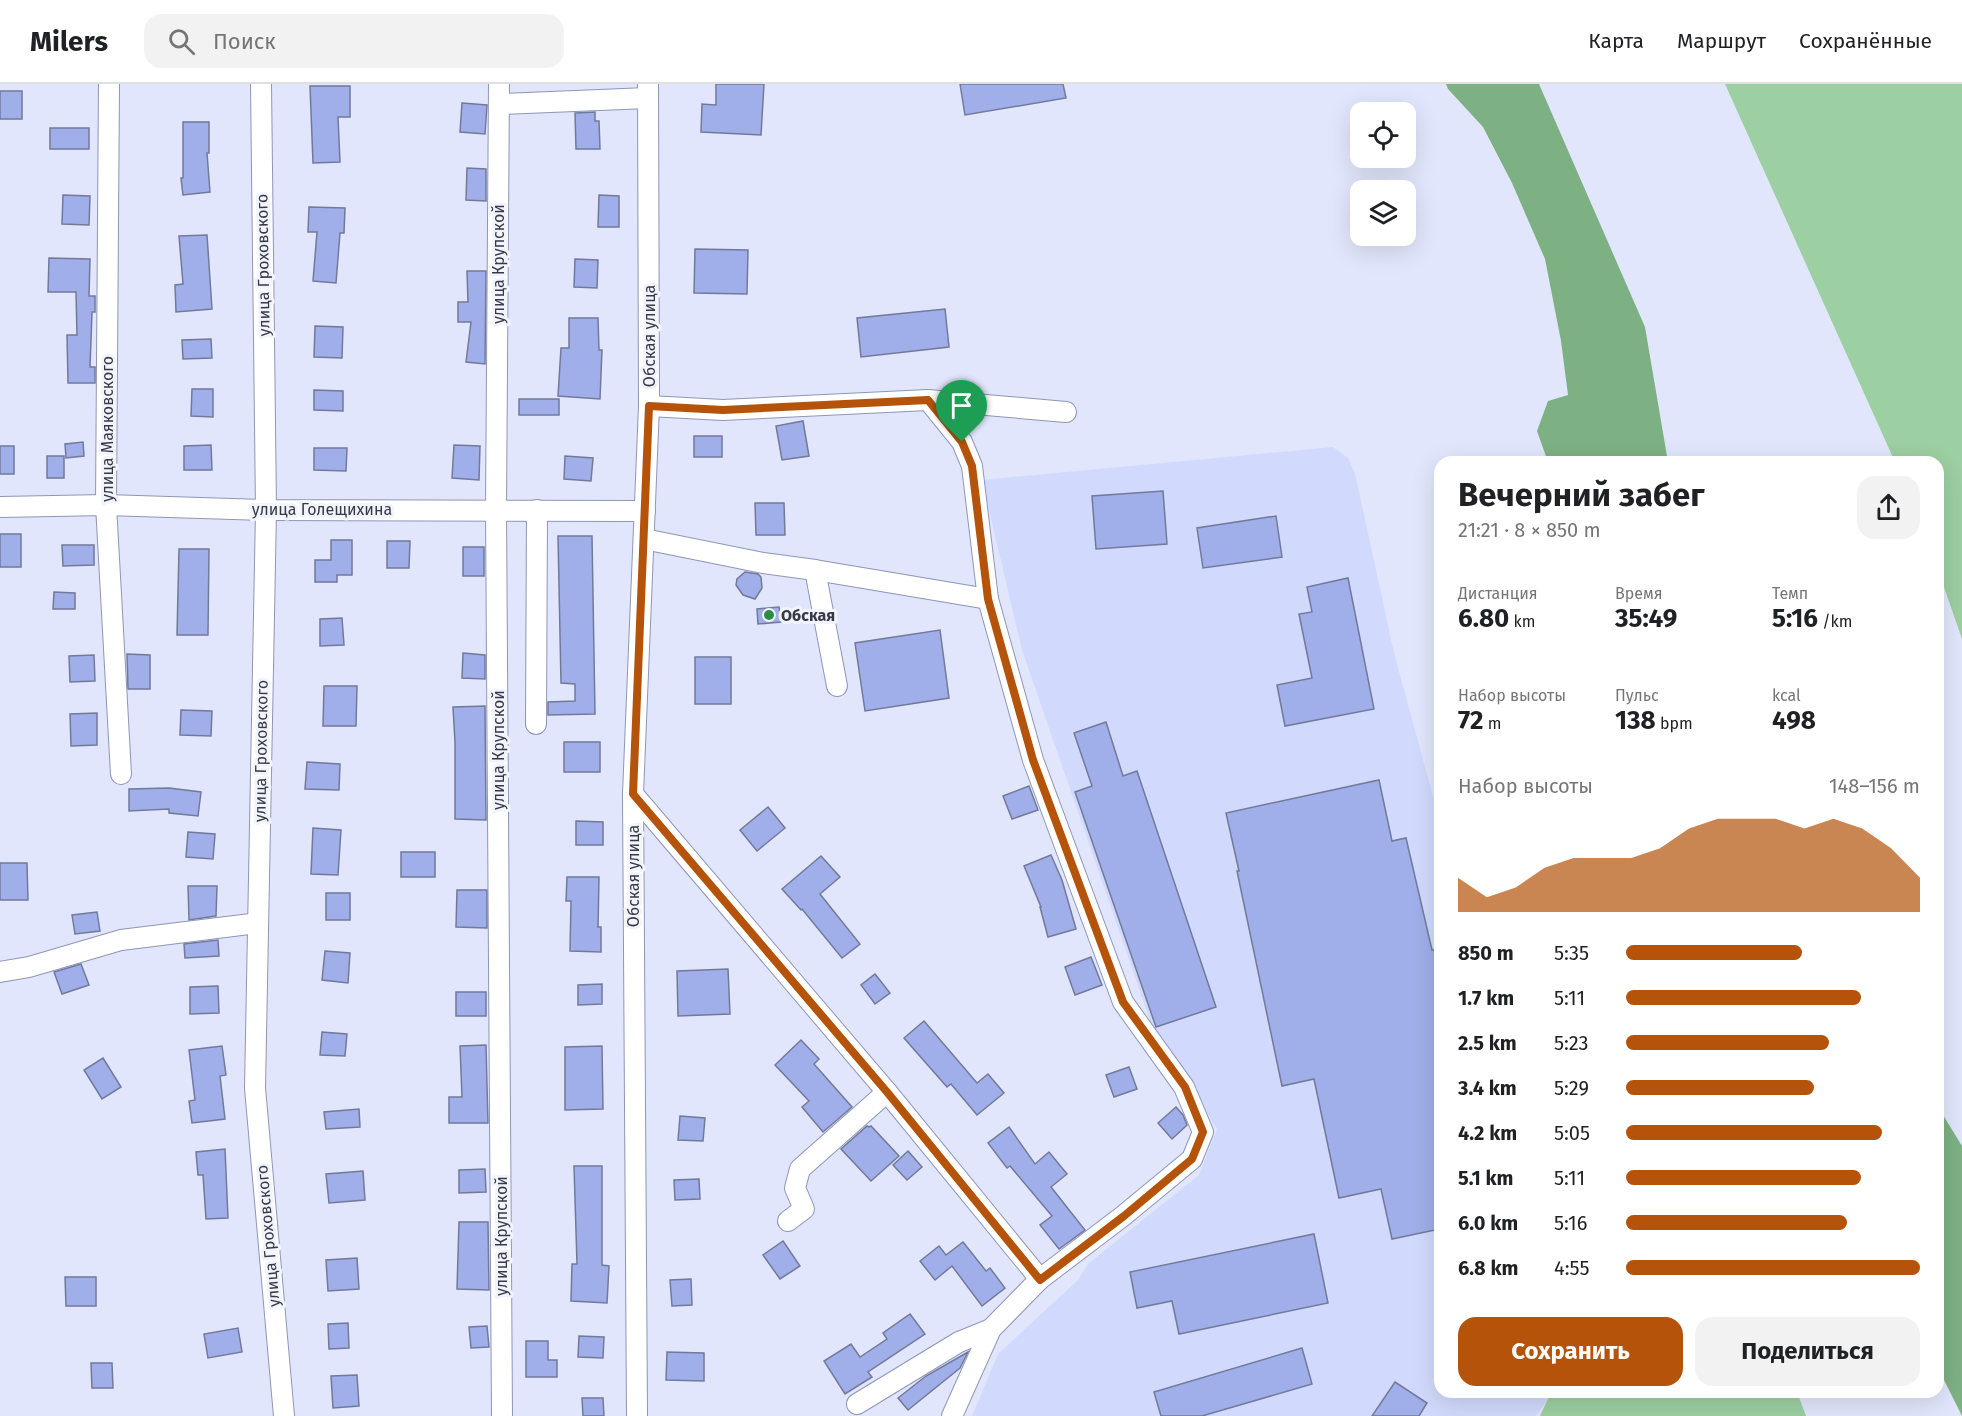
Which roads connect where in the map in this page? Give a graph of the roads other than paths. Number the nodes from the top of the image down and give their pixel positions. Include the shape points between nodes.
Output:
1 (109, 84) edge
2 (261, 84) edge
3 (499, 84) edge
4 (648, 91) edge
5 (499, 105) junction
6 (928, 400) junction
7 (649, 406) junction
8 (1066, 412) dead end
9 (106, 505) junction
10 (0, 507) edge
11 (496, 509) junction
12 (266, 510) junction
13 (537, 510) junction
14 (645, 511) junction
15 (644, 539) junction
16 (815, 570) junction
17 (988, 599) junction
18 (837, 686) dead end
19 (536, 724) dead end
20 (121, 774) dead end
21 (633, 794) junction
22 (258, 923) junction
23 (0, 972) edge
24 (887, 1092) junction
25 (788, 1221) dead end
26 (1040, 1280) junction
27 (991, 1329) junction
28 (857, 1404) dead end
29 (284, 1416) edge
30 (502, 1416) edge
31 (637, 1416) edge
32 (952, 1416) edge

1 - 9 street, улица Маяковского
2 - 12 street, улица Гроховского
3 - 5 street, улица Крупской
4 - 5 street
4 - 7 street, Обская улица
5 - 11 street, улица Крупской
6 - 7 street via 723,410
6 - 8 street
6 - 17 street via 962,442 972,466
7 - 14 street, Обская улица
9 - 10 street, улица Голещихина
9 - 12 street, улица Голещихина
9 - 20 street, улица Маяковского
11 - 12 street, улица Голещихина
11 - 13 street, улица Голещихина
11 - 30 street, улица Крупской
12 - 22 street, улица Гроховского
13 - 14 street, улица Голещихина
13 - 19 street
14 - 15 street, Обская улица
15 - 16 street
15 - 21 street, Обская улица
16 - 17 street
16 - 18 street
17 - 26 street via 1033,760 1123,1002 1185,1087 1203,1132 1192,1159
21 - 24 street
21 - 31 street, Обская улица
22 - 23 street via 121,940
22 - 29 street, улица Гроховского via 255,1088
24 - 25 street via 800,1169 795,1188 804,1209
24 - 26 street
26 - 27 street
27 - 28 street via 959,1342
27 - 32 street

